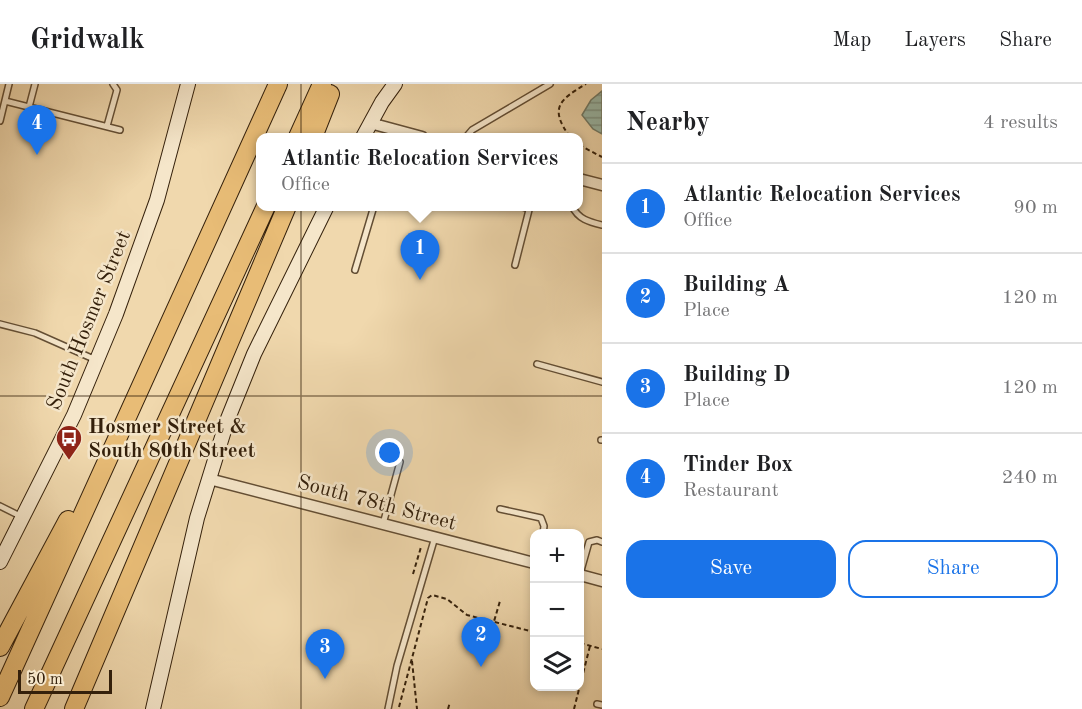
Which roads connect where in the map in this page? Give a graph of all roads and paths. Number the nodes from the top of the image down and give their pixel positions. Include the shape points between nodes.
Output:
1 (9, 84) edge
2 (34, 84) edge
3 (113, 84) edge
4 (188, 84) edge
5 (278, 84) edge
6 (322, 84) edge
7 (333, 84) edge
8 (395, 84) edge
9 (550, 84) edge
10 (586, 84) edge
11 (5, 101) junction
12 (29, 107) junction
13 (0, 121) edge
14 (370, 123) junction
15 (107, 126) junction
16 (120, 130) dead end
17 (300, 133) edge
18 (315, 133) edge
19 (365, 133) edge
20 (405, 133) edge
21 (470, 133) edge
22 (567, 133) edge
23 (583, 147) edge
24 (602, 157) edge
25 (583, 180) edge
26 (602, 185) edge
27 (264, 211) edge
28 (284, 211) edge
29 (325, 211) edge
30 (373, 211) edge
31 (529, 211) edge
32 (574, 211) edge
33 (602, 225) edge
34 (515, 265) dead end
35 (355, 270) dead end
36 (0, 324) edge
37 (98, 360) junction
38 (537, 364) dead end
39 (602, 382) edge
40 (129, 411) junction
41 (400, 462) dead end
42 (209, 479) junction
43 (0, 506) edge
44 (500, 508) dead end
45 (23, 518) junction
46 (383, 524) junction
47 (544, 529) edge
48 (435, 537) junction
49 (602, 542) edge
50 (584, 560) edge
51 (0, 562) edge
52 (530, 562) edge
53 (584, 576) edge
54 (602, 581) edge
55 (500, 601) dead end
56 (494, 622) junction
57 (530, 631) edge
58 (490, 635) dead end
59 (584, 645) edge
60 (0, 646) edge
61 (590, 646) junction
62 (602, 649) edge
63 (412, 659) junction
64 (584, 665) edge
65 (578, 691) edge
66 (0, 697) edge
67 (450, 702) dead end
68 (34, 709) edge
69 (74, 709) edge
70 (153, 709) edge
71 (388, 709) edge
72 (398, 709) edge
73 (417, 709) edge
74 (448, 709) edge
75 (574, 709) edge

1 - 11 lane
2 - 12 lane
3 - 15 lane via 117,90
4 - 37 main road, South Hosmer Street via 157,200
5 - 40 highway
6 - 17 highway
7 - 18 highway
8 - 14 main road
9 - 21 lane
10 - 22 path via 564,98 559,107 558,117
11 - 12 lane
11 - 13 lane
12 - 15 lane
14 - 19 main road
14 - 20 street
15 - 16 lane
23 - 24 path
25 - 26 street
27 - 68 highway
28 - 69 highway
29 - 42 main road via 254,354
30 - 35 lane
31 - 34 lane
32 - 33 lane via 585,220
36 - 37 lane via 35,333
37 - 45 main road, South Hosmer Street
38 - 39 lane
40 - 60 highway
40 - 66 highway
41 - 46 lane
42 - 46 street, South 78th Street
42 - 70 main road
43 - 45 lane
44 - 47 lane via 541,518
45 - 51 main road, South Hosmer Street
46 - 48 street, South 78th Street
48 - 52 street, South 78th Street
48 - 71 lane
49 - 50 lane via 589,542
53 - 54 street
55 - 56 path
56 - 57 path
56 - 58 path
56 - 63 path via 467,615 447,600 432,595
59 - 61 path
61 - 62 path
61 - 64 path
63 - 72 path
63 - 73 path
65 - 75 path
67 - 74 path

